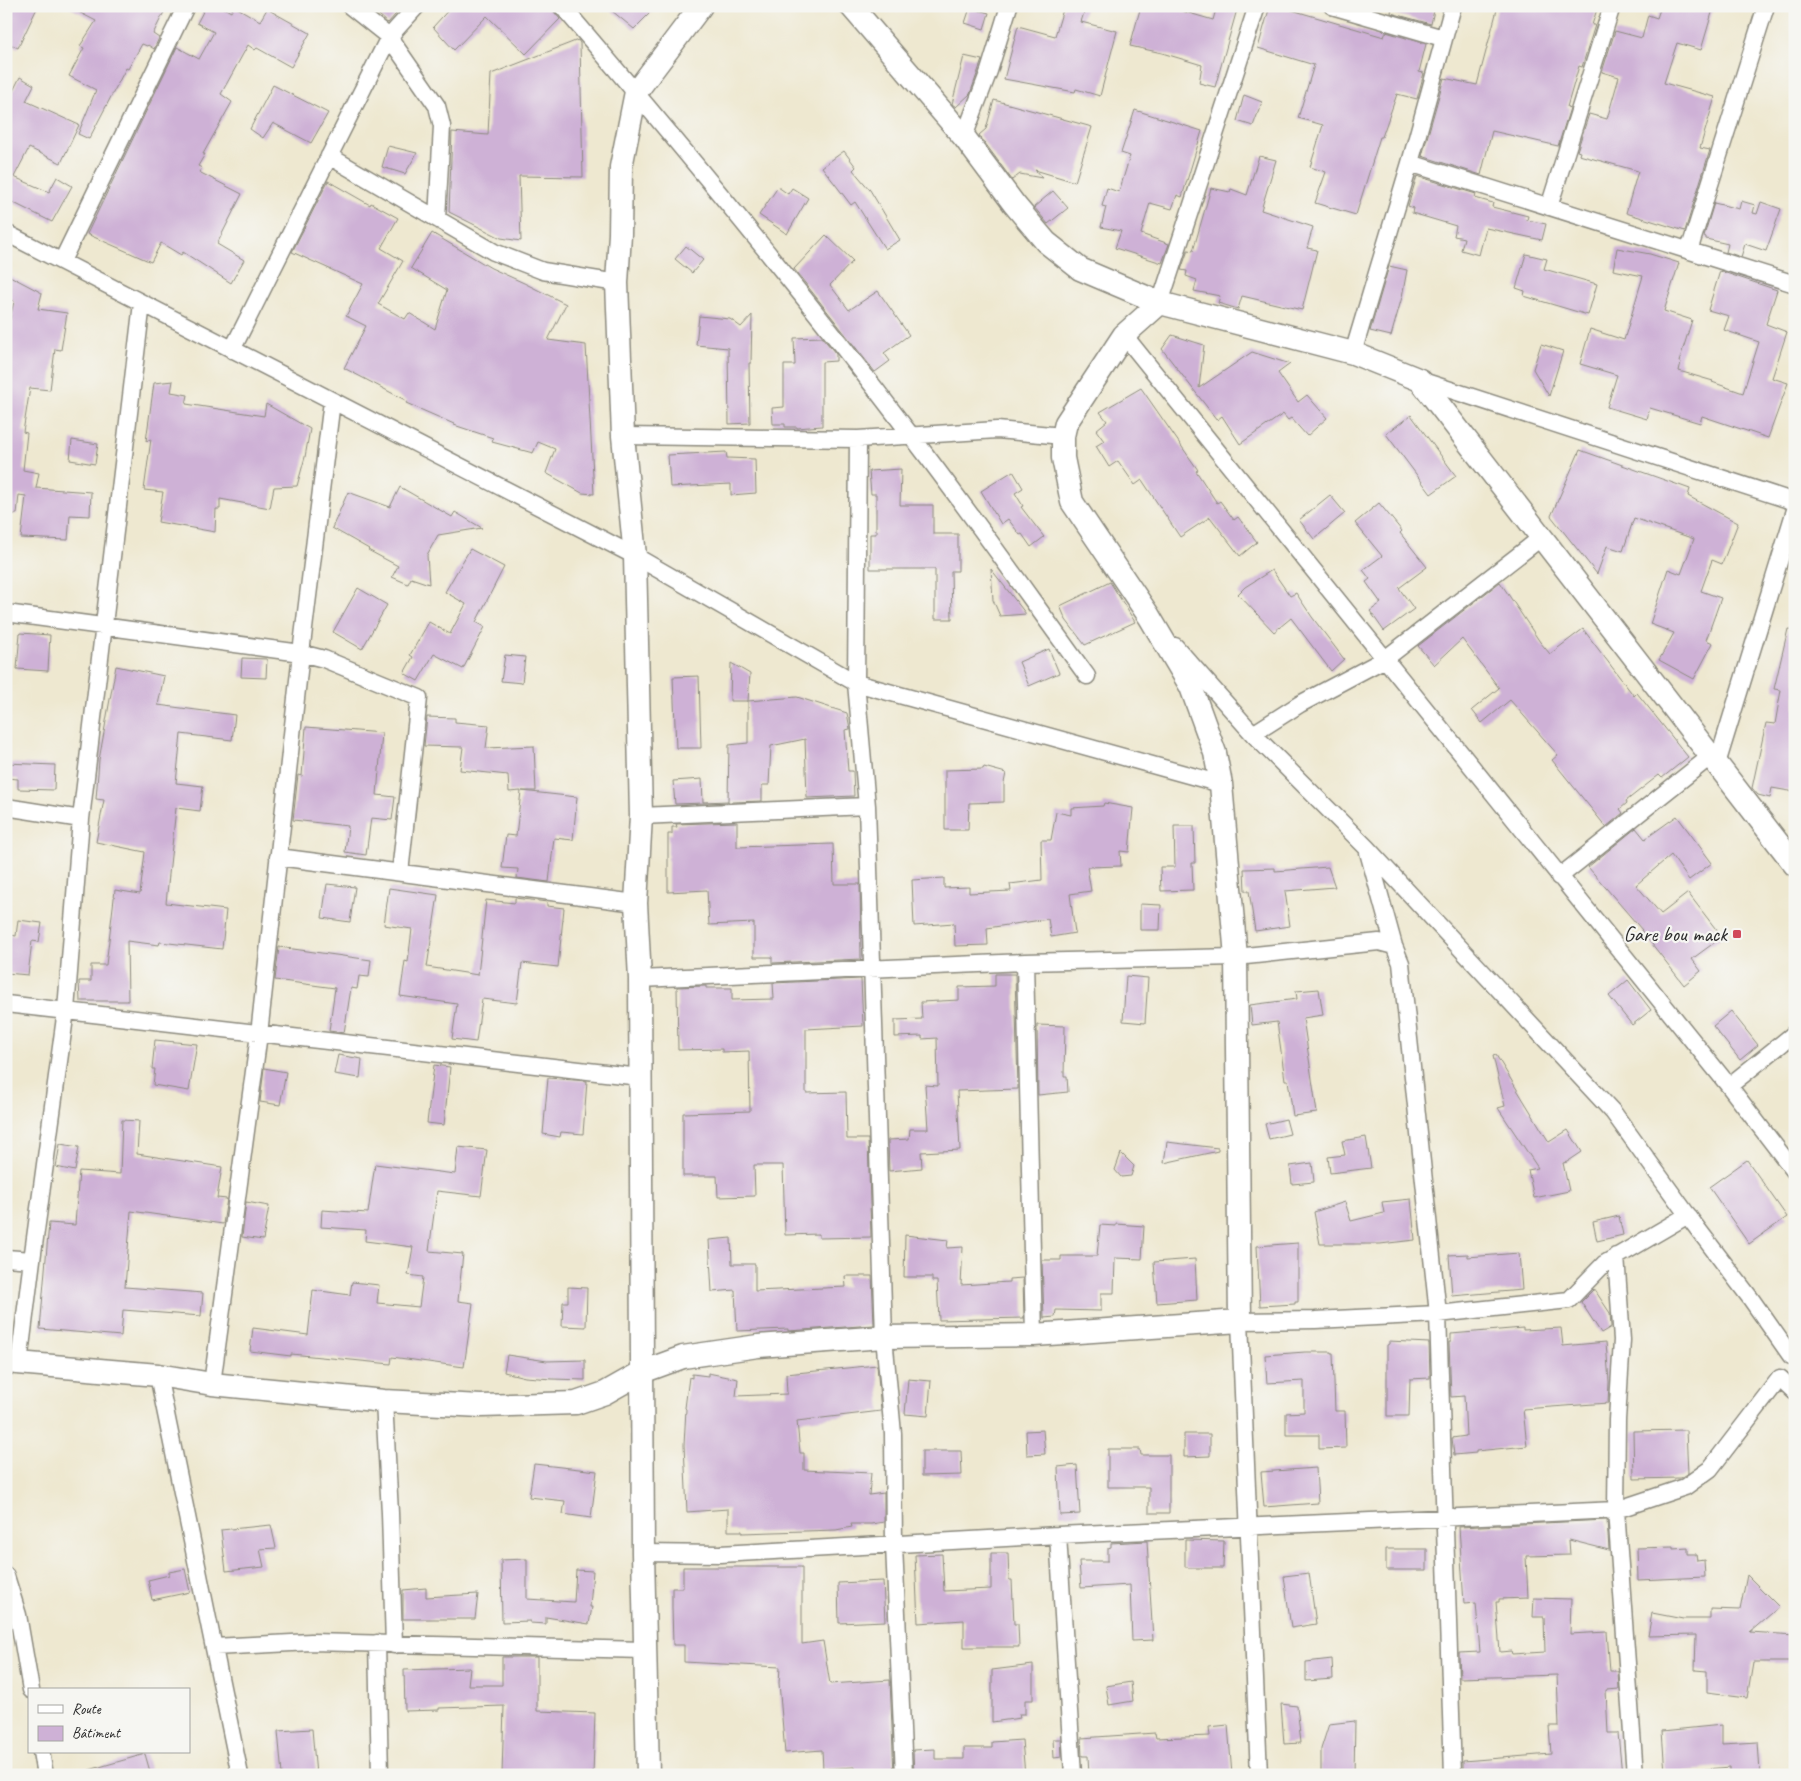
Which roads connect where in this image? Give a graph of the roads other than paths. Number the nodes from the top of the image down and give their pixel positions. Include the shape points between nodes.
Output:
1 (186, 6) edge
2 (350, 6) edge
3 (417, 6) edge
4 (562, 6) edge
5 (702, 6) edge
6 (851, 6) edge
7 (1009, 6) edge
8 (1257, 6) edge
9 (1332, 6) edge
10 (1453, 6) edge
11 (1612, 6) edge
12 (1766, 6) edge
13 (389, 37) junction
14 (1443, 38) junction
15 (636, 92) junction
16 (964, 137) junction
17 (329, 156) junction
18 (1410, 163) junction
19 (1549, 207) junction
20 (437, 219) junction
21 (6, 233) edge
22 (1689, 251) junction
23 (62, 261) junction
24 (617, 283) junction
25 (1795, 284) edge
26 (1160, 302) junction
27 (142, 303) junction
28 (1124, 335) junction
29 (232, 350) junction
30 (1353, 353) junction
31 (1420, 380) junction
32 (332, 401) junction
33 (911, 435) junction
34 (623, 436) junction
35 (1063, 436) junction
36 (858, 439) junction
37 (1795, 502) edge
38 (1795, 510) edge
39 (1542, 537) junction
40 (635, 556) junction
41 (6, 613) edge
42 (1149, 616) junction
43 (104, 627) junction
44 (301, 653) junction
45 (1385, 659) junction
46 (1087, 676) dead end
47 (856, 683) junction
48 (1253, 734) junction
49 (1714, 760) junction
50 (1221, 784) junction
51 (867, 806) junction
52 (6, 807) edge
53 (641, 816) junction
54 (81, 820) junction
55 (1367, 848) junction
56 (278, 857) junction
57 (1795, 865) edge
58 (400, 873) junction
59 (1559, 877) junction
60 (636, 903) junction
61 (1394, 946) junction
62 (1236, 957) junction
63 (1025, 962) junction
64 (873, 968) junction
65 (640, 979) junction
66 (6, 1004) edge
67 (66, 1010) junction
68 (1795, 1033) edge
69 (259, 1034) junction
70 (640, 1077) junction
71 (1728, 1086) junction
72 (1795, 1172) edge
73 (1688, 1215) junction
74 (1616, 1256) junction
75 (6, 1258) edge
76 (32, 1260) junction
77 (1438, 1314) junction
78 (1240, 1322) junction
79 (1034, 1335) junction
80 (884, 1337) junction
81 (1793, 1354) edge
82 (13, 1363) edge
83 (642, 1372) junction
84 (158, 1375) junction
85 (1780, 1378) junction
86 (212, 1384) junction
87 (1795, 1392) edge
88 (384, 1401) junction
89 (1616, 1510) junction
90 (1446, 1518) junction
91 (1249, 1528) junction
92 (1058, 1535) junction
93 (894, 1545) junction
94 (643, 1553) junction
95 (6, 1576) edge
96 (12, 1614) edge
97 (377, 1643) junction
98 (394, 1645) junction
99 (214, 1647) junction
100 (644, 1650) junction
101 (30, 1688) edge
102 (41, 1754) edge
103 (45, 1775) edge
104 (240, 1775) edge
105 (380, 1775) edge
106 (648, 1775) edge
107 (904, 1775) edge
108 (1073, 1775) edge
109 (1259, 1775) edge
110 (1453, 1775) edge
111 (1635, 1775) edge

1 - 23 street
2 - 13 street
3 - 13 street
4 - 15 street
5 - 15 street
6 - 16 street
7 - 16 street
8 - 26 street
9 - 14 street
10 - 14 street
11 - 19 street
12 - 22 street
13 - 17 street
13 - 20 street via 437,106 442,126
14 - 18 street
15 - 24 street via 621,167
15 - 33 street
16 - 26 street via 1046,242 1080,269
17 - 20 street
17 - 29 street
18 - 19 street
18 - 30 street
19 - 22 street
20 - 24 street via 494,252 543,271
21 - 23 street
22 - 25 street
23 - 27 street
24 - 34 street
26 - 28 street
26 - 30 street
27 - 29 street
27 - 43 street
28 - 35 street via 1066,423
28 - 45 street
29 - 32 street
30 - 31 street
31 - 37 street
31 - 39 street
32 - 40 street
32 - 44 street
33 - 35 street via 997,430
33 - 36 street
33 - 46 street
34 - 36 street
34 - 40 street
35 - 42 street via 1063,458 1072,502
36 - 47 street
38 - 49 street
39 - 45 street
39 - 49 street
40 - 47 street
40 - 53 street
41 - 43 street
42 - 48 street
42 - 50 street via 1191,687 1215,753
43 - 44 street
43 - 54 street
44 - 56 street
44 - 58 street via 324,659 419,698
45 - 48 street via 1300,704
45 - 59 street
47 - 50 street
47 - 51 street
48 - 55 street
49 - 57 street
49 - 59 street
50 - 62 street
51 - 53 street
51 - 64 street
52 - 54 street
53 - 60 street
54 - 67 street
55 - 61 street
55 - 73 street via 1613,1112
56 - 58 street
56 - 69 street
58 - 60 street
59 - 71 street
60 - 65 street
61 - 62 street via 1379,942
61 - 77 street via 1401,963
62 - 63 street
62 - 78 street
63 - 64 street
63 - 79 street
64 - 65 street
64 - 80 street
65 - 70 street
66 - 67 street
67 - 69 street
67 - 76 street
68 - 71 street
69 - 70 street
69 - 86 street
70 - 83 street
71 - 72 street
73 - 74 street
73 - 81 street
74 - 77 street via 1569,1300
74 - 89 street via 1622,1340
75 - 76 street
76 - 82 street
77 - 78 street
77 - 90 street
78 - 79 street
78 - 91 street
79 - 80 street
80 - 83 street via 739,1348 683,1357
80 - 93 street via 893,1434
81 - 85 street
82 - 84 street
83 - 88 street via 605,1393 576,1402 481,1406
83 - 94 street
84 - 86 street
84 - 99 street
85 - 87 street
85 - 89 street via 1710,1469 1685,1487
86 - 88 street
88 - 98 street
89 - 90 street
89 - 111 street
90 - 91 street
90 - 110 street
91 - 92 street
91 - 109 street
92 - 93 street
92 - 108 street
93 - 94 street via 720,1554
93 - 107 street
94 - 100 street
95 - 96 street
96 - 101 street
97 - 98 street
97 - 99 street via 311,1642
97 - 105 street
98 - 100 street
99 - 104 street
100 - 106 street
102 - 103 street

